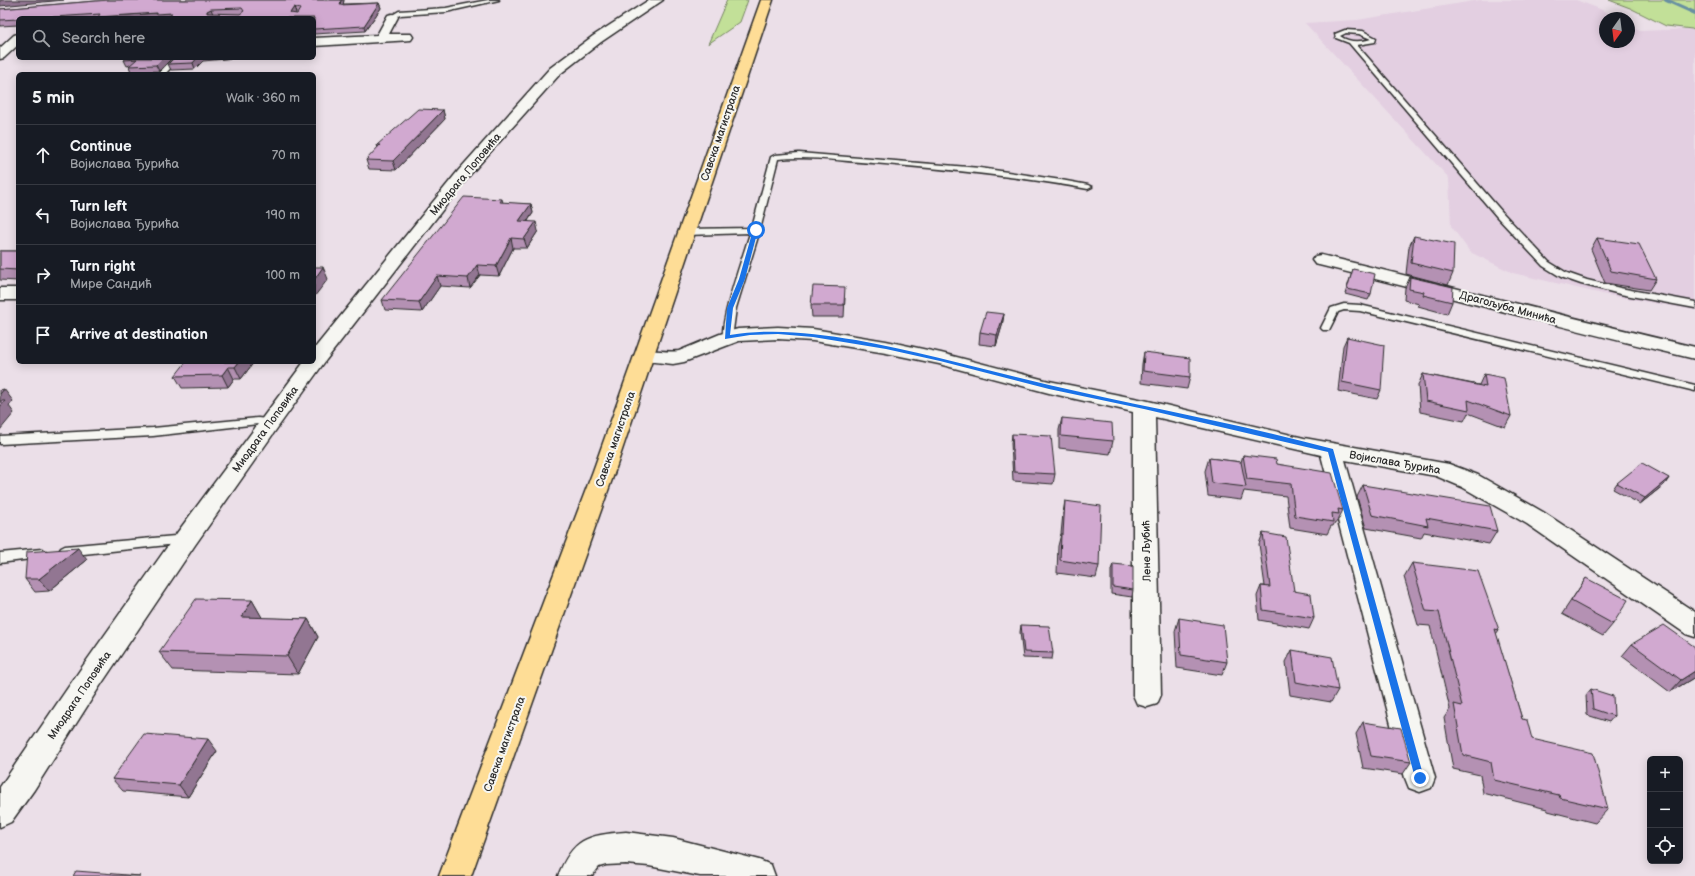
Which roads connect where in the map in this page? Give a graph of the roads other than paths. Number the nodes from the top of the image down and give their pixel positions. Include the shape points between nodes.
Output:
1 (496, 0) edge
2 (657, 0) edge
3 (767, 0) edge
4 (392, 17) joint
5 (407, 37) dead end
6 (381, 38) junction
7 (16, 40) edge
8 (316, 42) edge
9 (1351, 42) junction
10 (0, 56) edge
11 (16, 56) edge
12 (175, 60) edge
13 (163, 72) edge
14 (1088, 187) dead end
15 (756, 230) junction
16 (686, 232) junction
17 (1321, 260) dead end
18 (0, 294) edge
19 (16, 294) edge
20 (1695, 305) edge
21 (1326, 328) dead end
22 (727, 338) junction
23 (1695, 353) edge
24 (644, 356) junction
25 (316, 360) edge
26 (313, 364) edge
27 (1695, 388) edge
28 (1144, 407) junction
29 (270, 422) junction
30 (0, 440) edge
31 (1331, 451) junction
32 (186, 539) junction
33 (0, 558) edge
34 (1695, 626) edge
35 (1147, 695) dead end
36 (1420, 778) dead end
37 (0, 812) edge
38 (455, 876) edge
39 (574, 876) edge
40 (758, 876) edge

1 - 4 lane via 446,10 399,13
2 - 25 street, Миодрага Поповића via 597,39 555,71 463,174
3 - 16 main road, Савска магистрала
4 - 6 street
5 - 6 street
6 - 8 street
7 - 10 street
9 - 9 lane via 1337,35 1340,32 1355,32 1374,39 1368,43
9 - 20 lane via 1469,180 1546,264 1564,275 1584,282
10 - 11 street
12 - 13 lane
14 - 15 lane via 940,166 815,157 775,157 764,188
15 - 16 lane
15 - 22 lane via 742,279 730,308
16 - 24 main road, Савска магистрала
17 - 23 street, Драгољуба Минића
18 - 19 street
21 - 27 lane via 1334,310 1344,307 1360,308
22 - 24 street, Војислава Ђурића via 684,356
22 - 28 street, Војислава Ђурића via 778,333 844,340 941,359 1042,386
24 - 38 main road, Савска магистрала
26 - 29 street, Миодрага Поповића
28 - 31 street, Војислава Ђурића
28 - 35 street, Лене Љубић
29 - 30 lane via 258,421 154,432
29 - 32 street, Миодрага Поповића
31 - 34 street, Војислава Ђурића via 1423,465 1458,475 1535,518
31 - 36 street
32 - 33 lane
32 - 37 street, Миодрага Поповића
39 - 40 street via 589,855 608,848 675,855

